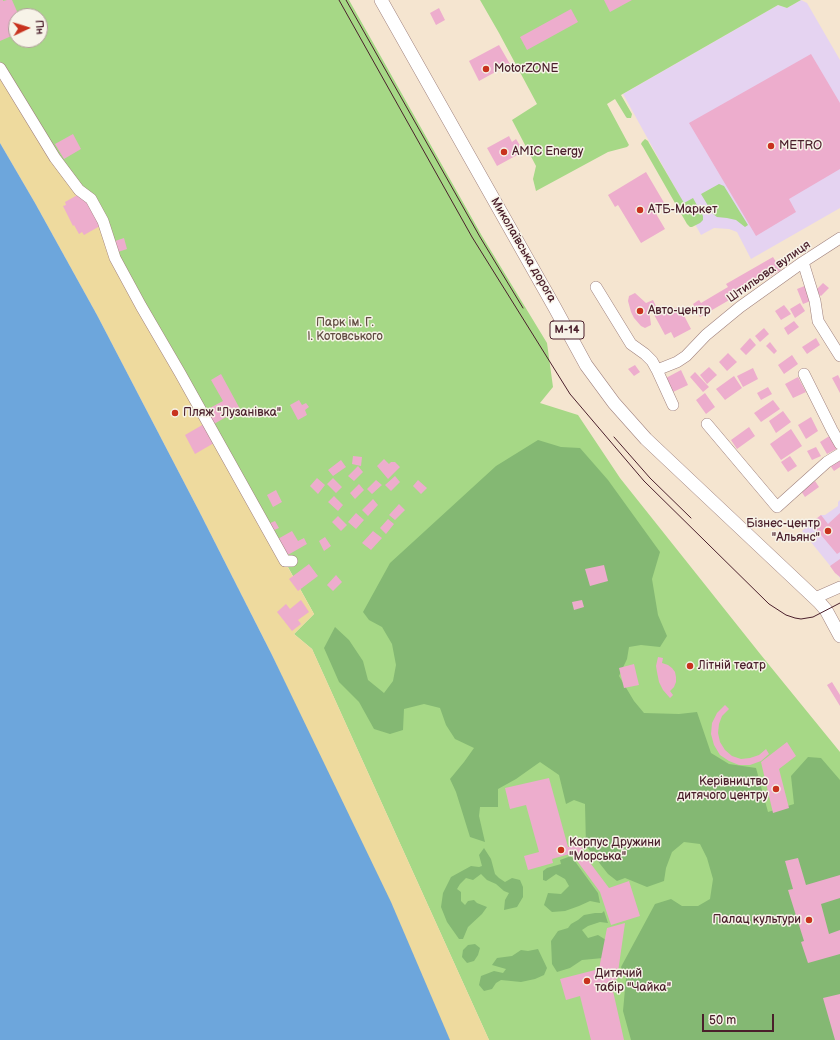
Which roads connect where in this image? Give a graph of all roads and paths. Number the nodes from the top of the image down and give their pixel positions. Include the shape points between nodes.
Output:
1 (380, 0) edge
2 (0, 68) edge
3 (840, 238) edge
4 (803, 262) junction
5 (596, 286) dead end
6 (840, 356) edge
7 (657, 370) junction
8 (804, 374) dead end
9 (673, 405) dead end
10 (707, 424) dead end
11 (840, 444) edge
12 (840, 454) edge
13 (292, 561) dead end
14 (840, 587) edge
15 (815, 598) junction
16 (834, 616) edge
17 (840, 636) edge

1 - 15 main road, Миколаївська дорога / М-14 via 586,365 646,438
2 - 13 street via 55,158 79,190 91,199 103,221 115,258 141,306 285,561
3 - 4 street, Штильова вулиця
4 - 6 street via 815,301 818,321
4 - 7 street, Штильова вулиця via 740,307 706,335 686,356
5 - 7 street via 631,344 648,357
7 - 9 street
8 - 11 street
10 - 12 street via 777,508 827,462
14 - 15 street
15 - 16 main road, Миколаївська дорога / М-14
16 - 17 main road, Миколаївська дорога / М-14

